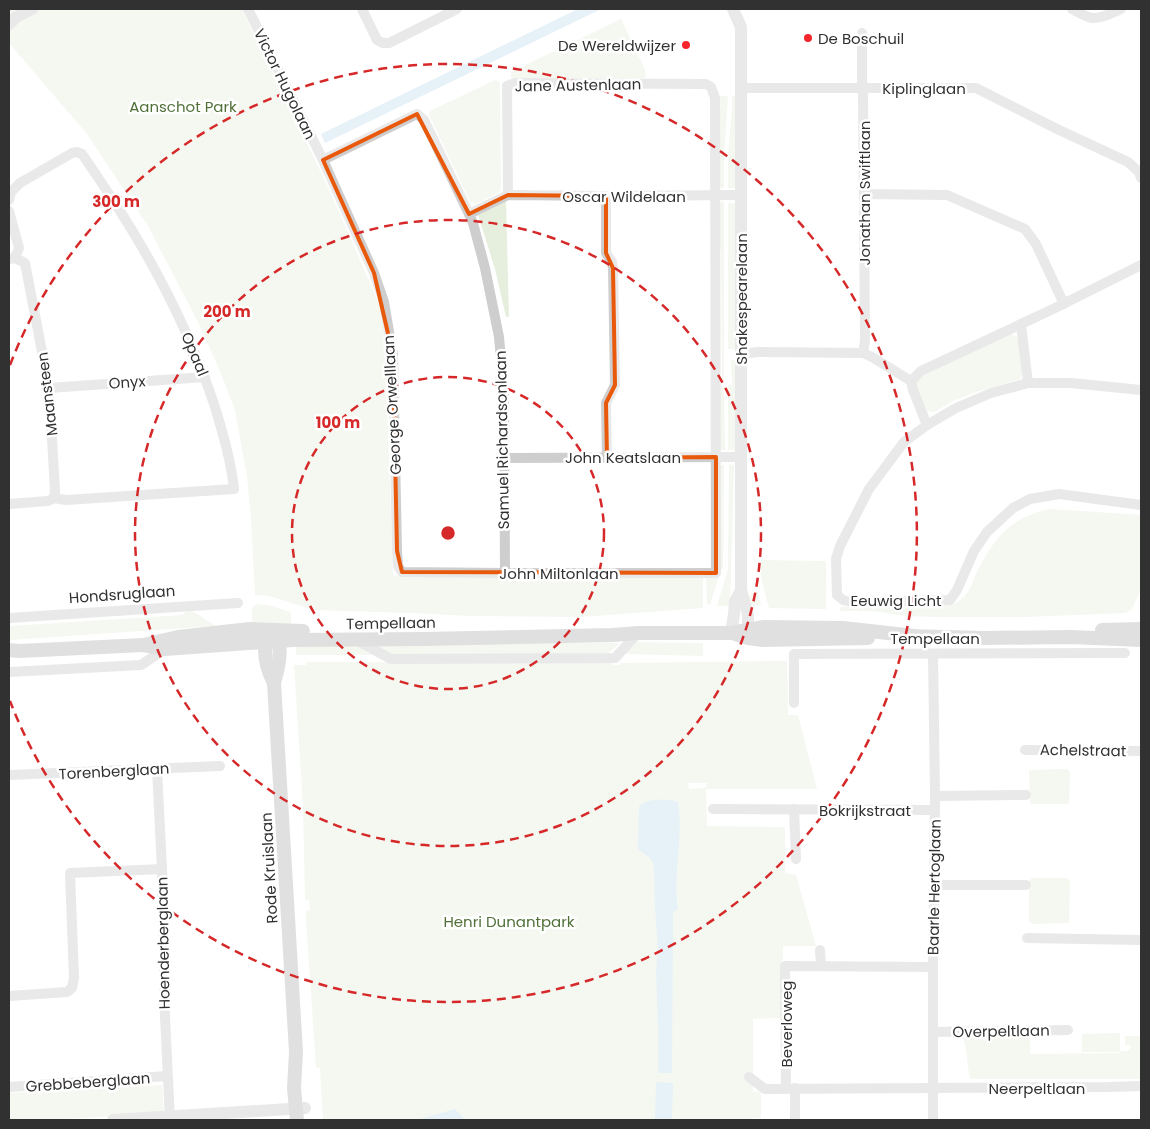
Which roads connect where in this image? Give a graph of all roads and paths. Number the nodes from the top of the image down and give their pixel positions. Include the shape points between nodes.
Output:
1 (32, 9) edge
2 (248, 9) edge
3 (362, 9) edge
4 (458, 9) edge
5 (733, 9) edge
6 (1072, 9) edge
7 (1121, 9) edge
8 (9, 24) edge
9 (862, 34) dead end
10 (711, 87) joint
11 (741, 88) junction
12 (862, 88) junction
13 (323, 160) junction
14 (1141, 178) edge
15 (864, 194) junction
16 (508, 195) junction
17 (741, 195) junction
18 (606, 196) junction
19 (714, 196) junction
20 (9, 200) edge
21 (9, 211) edge
22 (469, 214) junction
23 (12, 259) edge
24 (1141, 265) edge
25 (1064, 304) junction
26 (1021, 325) junction
27 (863, 353) junction
28 (741, 354) junction
29 (205, 377) junction
30 (911, 381) junction
31 (1028, 383) junction
32 (49, 388) junction
33 (1141, 390) edge
34 (927, 425) junction
35 (716, 457) junction
36 (741, 457) junction
37 (504, 458) junction
38 (606, 458) junction
39 (54, 498) junction
40 (9, 504) edge
41 (1141, 505) edge
42 (402, 572) joint
43 (505, 573) junction
44 (716, 573) joint
45 (741, 590) junction
46 (238, 603) dead end
47 (9, 618) edge
48 (1141, 629) edge
49 (731, 632) junction
50 (638, 633) junction
51 (748, 633) junction
52 (516, 636) junction
53 (1070, 637) junction
54 (272, 638) junction
55 (355, 640) junction
56 (1141, 640) edge
57 (143, 644) junction
58 (165, 649) junction
59 (12, 652) edge
60 (1125, 653) dead end
61 (932, 654) junction
62 (9, 672) edge
63 (794, 703) dead end
64 (1025, 750) dead end
65 (1141, 751) edge
66 (220, 766) dead end
67 (157, 769) junction
68 (9, 776) edge
69 (936, 796) junction
70 (1026, 796) dead end
71 (713, 809) dead end
72 (794, 809) junction
73 (935, 810) junction
74 (796, 859) dead end
75 (162, 869) junction
76 (934, 885) junction
77 (1026, 885) dead end
78 (1027, 938) dead end
79 (1141, 940) edge
80 (820, 950) dead end
81 (820, 966) junction
82 (933, 967) junction
83 (9, 996) edge
84 (1068, 1030) dead end
85 (934, 1032) junction
86 (167, 1076) junction
87 (749, 1077) dead end
88 (1141, 1086) edge
89 (9, 1087) edge
90 (933, 1087) junction
91 (791, 1088) junction
92 (300, 1114) edge
93 (170, 1118) edge
94 (113, 1120) edge
95 (795, 1120) edge
96 (933, 1120) edge

1 - 8 street
2 - 13 street, Victor Hugolaan
3 - 4 street via 377,40 389,43
5 - 11 street, Shakespearelaan via 741,27
6 - 7 street via 1094,18
9 - 12 street, Jonathan Swiftlaan
10 - 16 street, Jane Austenlaan via 706,84 515,83 507,86
10 - 19 street, Shakespearelaan via 715,98
11 - 12 street, Kiplinglaan
11 - 17 street, Shakespearelaan
12 - 14 street, Kiplinglaan via 976,88 1128,162
12 - 15 street, Jonathan Swiftlaan
13 - 22 street, Samuel Richardsonlaan via 417,114 424,120
13 - 42 street, George Orwelllaan via 384,302 393,355 397,551 398,566
15 - 25 street via 947,195 1025,229 1036,244
15 - 27 street, Jonathan Swiftlaan
16 - 18 street, Oscar Wildelaan
16 - 22 street
17 - 19 street, Oscar Wildelaan
17 - 28 street, Shakespearelaan
18 - 19 street, Oscar Wildelaan
18 - 38 street via 606,253 612,262 614,278 615,385 606,403
19 - 35 street, Shakespearelaan
20 - 29 street, Opaal via 11,192 20,183 72,153 82,154 151,262
21 - 23 street via 20,248
22 - 37 street, Samuel Richardsonlaan via 485,268 499,337 504,393
23 - 32 street, Maansteen via 25,263
24 - 25 street
25 - 26 street
26 - 30 street via 921,370
26 - 31 street
27 - 28 street
27 - 30 street
28 - 36 street, Shakespearelaan
29 - 32 street, Onyx
29 - 39 street, Opaal via 221,428 234,489 66,500
30 - 34 street
31 - 33 street, Eeuwig Licht via 1071,382
31 - 34 street, Eeuwig Licht via 990,393
32 - 39 street, Maansteen
34 - 41 street, Eeuwig Licht via 904,442 869,489 840,546 836,559 836,595 842,600 950,600 987,532 1014,508 1030,499 1059,494
35 - 36 street, John Keatslaan
35 - 38 street, John Keatslaan
35 - 44 street, Shakespearelaan
36 - 45 street, Shakespearelaan
37 - 38 street, John Keatslaan
37 - 43 street, Samuel Richardsonlaan
39 - 40 street
42 - 43 street, John Miltonlaan
43 - 44 street, John Miltonlaan
45 - 49 street, Shakespearelaan via 735,602
45 - 51 street, Shakespearelaan via 748,615
46 - 47 street, Hondsruglaan
48 - 53 main road, Tempellaan via 1101,630
49 - 50 main road, Tempellaan
49 - 51 main road, Tempellaan
50 - 52 main road, Tempellaan
50 - 55 street via 615,658 391,659
51 - 53 main road, Tempellaan via 763,640 915,636
52 - 54 main road, Tempellaan via 421,630
52 - 55 main road, Tempellaan
53 - 56 main road, Tempellaan
54 - 55 main road, Tempellaan
54 - 57 main road via 250,629
54 - 58 main road
54 - 92 main road, Rode Kruislaan via 266,658 274,683 296,1052 302,1087
57 - 58 main road
57 - 59 main road
58 - 62 street via 141,665
60 - 61 street, Tempellaan
61 - 63 street, Tempellaan via 794,654
61 - 69 street, Baarle Hertoglaan
64 - 65 street, Achelstraat
66 - 67 street, Torenberglaan
67 - 68 street, Torenberglaan
67 - 75 street, Hoenderberglaan
69 - 70 street
69 - 73 street, Baarle Hertoglaan
71 - 72 street, Bokrijkstraat
72 - 73 street, Bokrijkstraat
72 - 74 street
73 - 76 street, Baarle Hertoglaan
75 - 83 street via 70,873 72,988 67,992
75 - 86 street, Hoenderberglaan
76 - 77 street
76 - 82 street, Baarle Hertoglaan
78 - 79 street
80 - 81 street
81 - 82 street, Beverloweg
81 - 91 street, Beverloweg via 786,966
82 - 85 street, Baarle Hertoglaan
84 - 85 street, Overpeltlaan
85 - 90 street, Baarle Hertoglaan
86 - 89 street, Grebbeberglaan
86 - 93 street, Hoenderberglaan
87 - 91 street, Beverloweg via 765,1089
88 - 90 street, Neerpeltlaan
90 - 91 street, Beverloweg
90 - 96 street, Baarle Hertoglaan
91 - 95 street, Beverloweg
92 - 93 street via 266,1111
93 - 94 street

